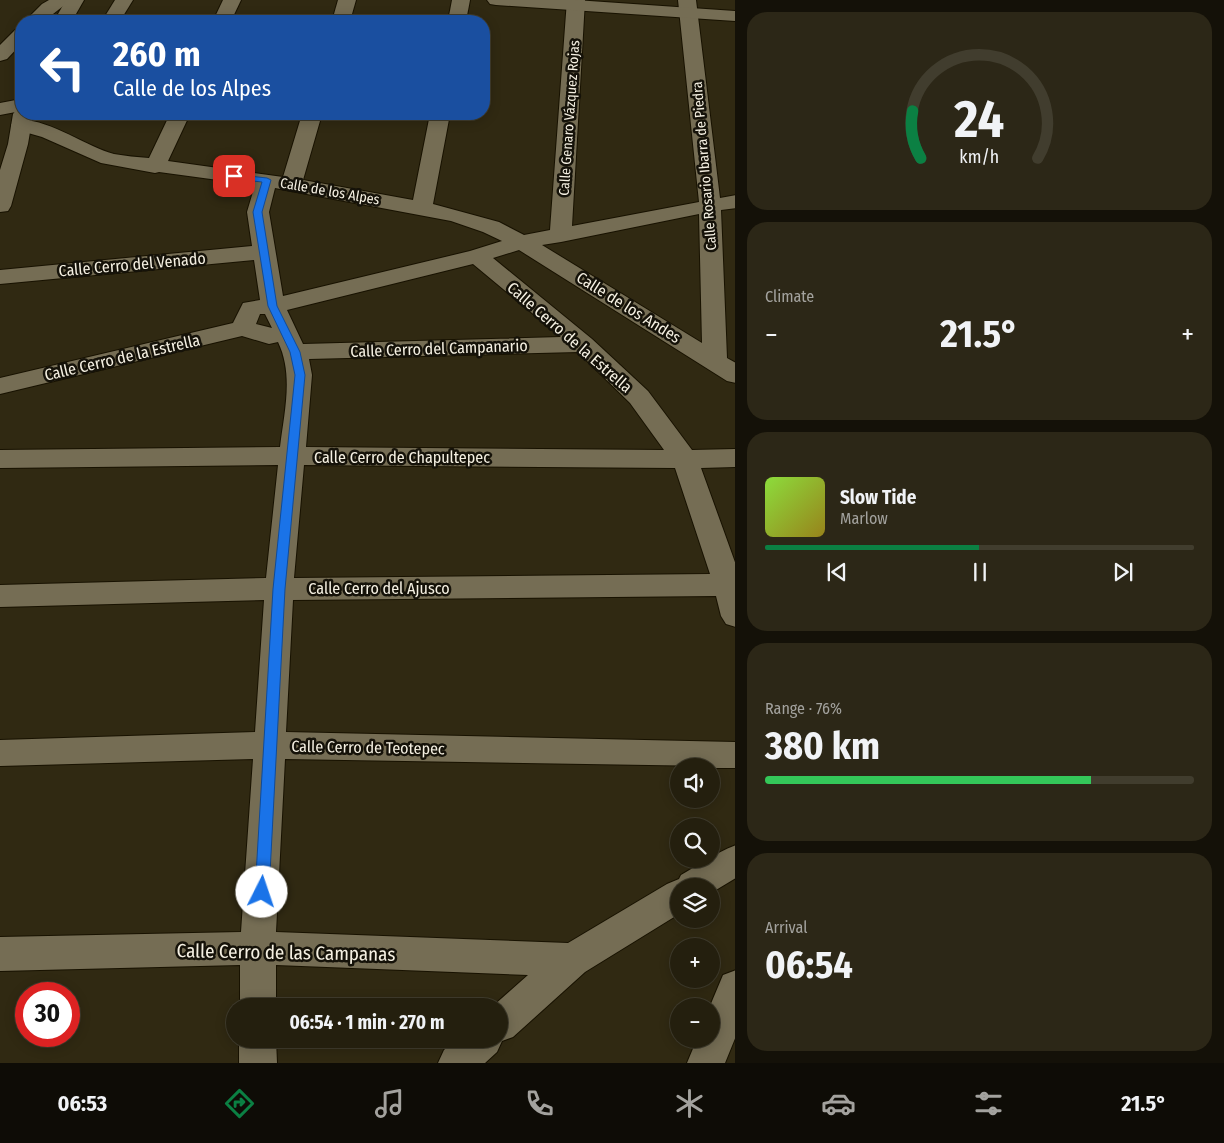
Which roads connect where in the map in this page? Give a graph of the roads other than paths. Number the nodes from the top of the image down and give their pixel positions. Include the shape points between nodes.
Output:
1 (62, 0) edge
2 (75, 0) edge
3 (124, 0) edge
4 (232, 0) edge
5 (347, 0) edge
6 (461, 0) edge
7 (496, 0) edge
8 (576, 2) edge
9 (688, 6) edge
10 (40, 15) edge
11 (66, 15) edge
12 (115, 15) edge
13 (225, 15) edge
14 (343, 15) edge
15 (458, 15) edge
16 (735, 16) edge
17 (15, 40) edge
18 (0, 55) edge
19 (0, 110) edge
20 (15, 113) edge
21 (21, 120) edge
22 (31, 120) edge
23 (177, 120) edge
24 (309, 120) edge
25 (439, 120) edge
26 (155, 166) junction
27 (279, 182) junction
28 (735, 201) edge
29 (0, 206) edge
30 (710, 206) junction
31 (422, 208) junction
32 (561, 235) junction
33 (521, 242) junction
34 (264, 252) junction
35 (477, 256) junction
36 (0, 276) edge
37 (272, 306) junction
38 (244, 328) junction
39 (291, 343) junction
40 (584, 344) junction
41 (715, 362) junction
42 (735, 375) edge
43 (0, 386) edge
44 (292, 456) junction
45 (735, 458) edge
46 (0, 459) edge
47 (685, 460) junction
48 (728, 585) junction
49 (279, 589) junction
50 (0, 596) edge
51 (735, 616) edge
52 (271, 745) junction
53 (0, 752) edge
54 (735, 755) edge
55 (735, 860) edge
56 (706, 878) edge
57 (670, 900) edge
58 (258, 948) junction
59 (0, 954) edge
60 (572, 960) junction
61 (735, 987) edge
62 (258, 998) edge
63 (508, 1017) edge
64 (258, 1048) edge
65 (474, 1048) edge
66 (258, 1063) edge
67 (457, 1063) edge
68 (706, 1063) edge

1 - 10 street
2 - 11 street
3 - 12 street
4 - 13 street
5 - 14 street
6 - 15 street
7 - 8 street
8 - 9 street
8 - 32 street, Calle Genaro Vázquez Rojas
9 - 16 street
9 - 30 street, Calle Rosario Ibarra de Piedra
17 - 18 street
19 - 20 street
21 - 29 street via 18,144
22 - 26 street, Calle de los Alpes via 49,133 108,158
23 - 26 street
24 - 27 street
25 - 31 street
26 - 27 street, Calle de los Alpes
27 - 31 street, Calle de los Alpes
27 - 34 street via 258,212
28 - 30 street
30 - 32 street
30 - 41 street, Calle Rosario Ibarra de Piedra
31 - 33 street, Calle de los Alpes via 482,224
32 - 33 street
33 - 35 street
33 - 41 street, Calle de los Andes
34 - 36 street, Calle Cerro del Venado
34 - 37 street
35 - 37 street
35 - 40 street, Calle Cerro de la Estrella
37 - 38 street via 251,308
37 - 39 street
38 - 39 street
38 - 43 street, Calle Cerro de la Estrella
39 - 40 street, Calle Cerro del Campanario
39 - 44 street via 300,375
40 - 47 street, Calle Cerro de la Estrella via 639,397
41 - 42 street, Calle de los Andes
44 - 46 street, Calle Cerro de Chapultepec
44 - 47 street, Calle Cerro de Chapultepec
44 - 49 street
45 - 47 street, Calle Cerro de Chapultepec
47 - 48 street, Calle Cerro de la Estrella
48 - 49 street, Calle Cerro del Ajusco
48 - 51 street, Calle Cerro de la Estrella
49 - 50 street, Calle Cerro del Ajusco
49 - 52 street
52 - 53 street, Calle Cerro de Teotepec
52 - 54 street, Calle Cerro de Teotepec
52 - 58 street
55 - 56 street
57 - 60 street
58 - 59 street, Calle Cerro de las Campanas
58 - 60 street, Calle Cerro de las Campanas
58 - 62 street
60 - 63 street
61 - 68 street
64 - 66 street
65 - 67 street

